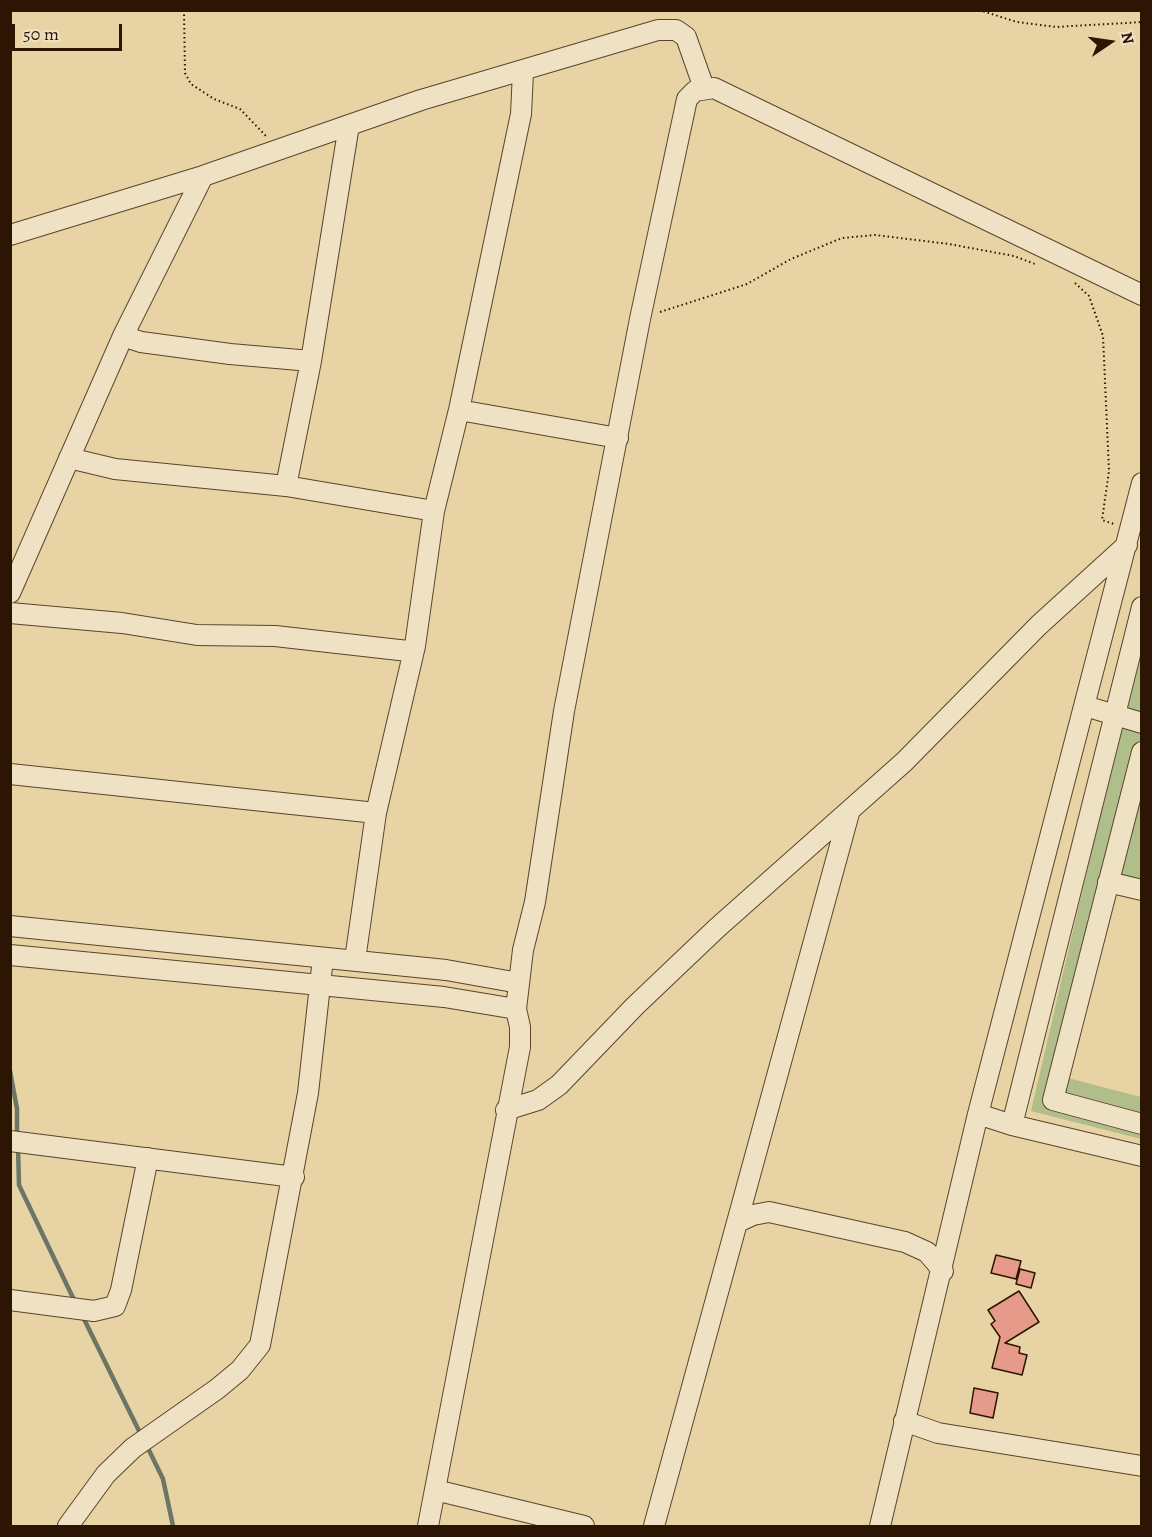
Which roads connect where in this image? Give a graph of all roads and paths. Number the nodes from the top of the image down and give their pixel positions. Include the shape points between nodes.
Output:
1 (184, 10) edge
2 (979, 10) edge
3 (1142, 22) edge
4 (523, 72) junction
5 (704, 88) junction
6 (349, 125) junction
7 (279, 151) junction
8 (203, 176) junction
9 (10, 236) edge
10 (1036, 264) dead end
11 (1068, 276) dead end
12 (1142, 295) edge
13 (640, 318) junction
14 (123, 336) junction
15 (311, 361) junction
16 (459, 410) junction
17 (618, 438) junction
18 (69, 458) junction
19 (286, 486) junction
20 (1141, 486) edge
21 (434, 511) junction
22 (1129, 537) junction
23 (10, 593) edge
24 (1142, 607) edge
25 (10, 613) edge
26 (415, 646) junction
27 (1085, 706) junction
28 (1114, 715) junction
29 (1142, 723) edge
30 (1142, 752) edge
31 (10, 774) edge
32 (376, 813) junction
33 (849, 813) junction
34 (1108, 882) junction
35 (1142, 890) edge
36 (10, 926) edge
37 (10, 955) edge
38 (323, 958) junction
39 (355, 960) junction
40 (519, 983) junction
41 (321, 986) junction
42 (516, 1009) junction
43 (1020, 1094) junction
44 (1053, 1100) junction
45 (506, 1110) junction
46 (978, 1114) junction
47 (1142, 1124) edge
48 (1012, 1125) junction
49 (10, 1142) edge
50 (1142, 1156) edge
51 (148, 1158) junction
52 (294, 1177) junction
53 (748, 1183) junction
54 (769, 1212) junction
55 (738, 1222) junction
56 (943, 1271) junction
57 (10, 1300) edge
58 (904, 1421) junction
59 (1142, 1466) edge
60 (435, 1490) junction
61 (68, 1527) edge
62 (428, 1527) edge
63 (584, 1527) edge
64 (654, 1527) edge
65 (880, 1527) edge

1 - 7 path via 186,73 191,84 240,109
2 - 3 path via 1017,22 1056,27
4 - 5 street via 658,30 676,30 686,37
4 - 6 street
4 - 16 street via 521,114
5 - 12 street via 714,88
5 - 13 street via 687,99
6 - 7 street
6 - 15 street
7 - 8 street
8 - 9 street
8 - 14 street
10 - 13 path via 949,244 874,235 842,238 791,259 747,284
11 - 22 path via 1089,296 1103,336 1109,471 1102,520
13 - 17 street
14 - 15 street via 183,348
14 - 18 street
15 - 19 street
16 - 17 street
16 - 21 street
17 - 40 street via 564,711
18 - 19 street via 115,469
18 - 23 street
19 - 21 street
20 - 22 street
21 - 26 street
22 - 27 street
22 - 33 street
24 - 28 street
25 - 26 street via 112,621 197,635 275,636 408,651
26 - 32 street
27 - 28 street
27 - 46 street
28 - 29 street
28 - 43 street
30 - 34 street
31 - 32 street
32 - 39 street
33 - 45 street via 717,928 559,1085 538,1100
33 - 53 street
34 - 35 street
34 - 44 street
36 - 38 street
37 - 41 street
38 - 39 street
38 - 41 street
39 - 40 street via 456,971
40 - 42 street
41 - 42 street via 444,997
41 - 52 street
42 - 45 street via 520,1047
43 - 44 street
43 - 48 street
44 - 47 street
45 - 60 street
46 - 48 street
46 - 56 street
48 - 50 street
49 - 51 street
51 - 52 street
51 - 57 street via 116,1306 94,1311
52 - 61 street via 255,1354 195,1406 133,1448 106,1474
53 - 54 street via 756,1200
53 - 55 street
54 - 55 street
54 - 56 street via 917,1246
55 - 64 street
56 - 58 street
58 - 59 street via 938,1433
58 - 65 street
60 - 62 street
60 - 63 street

